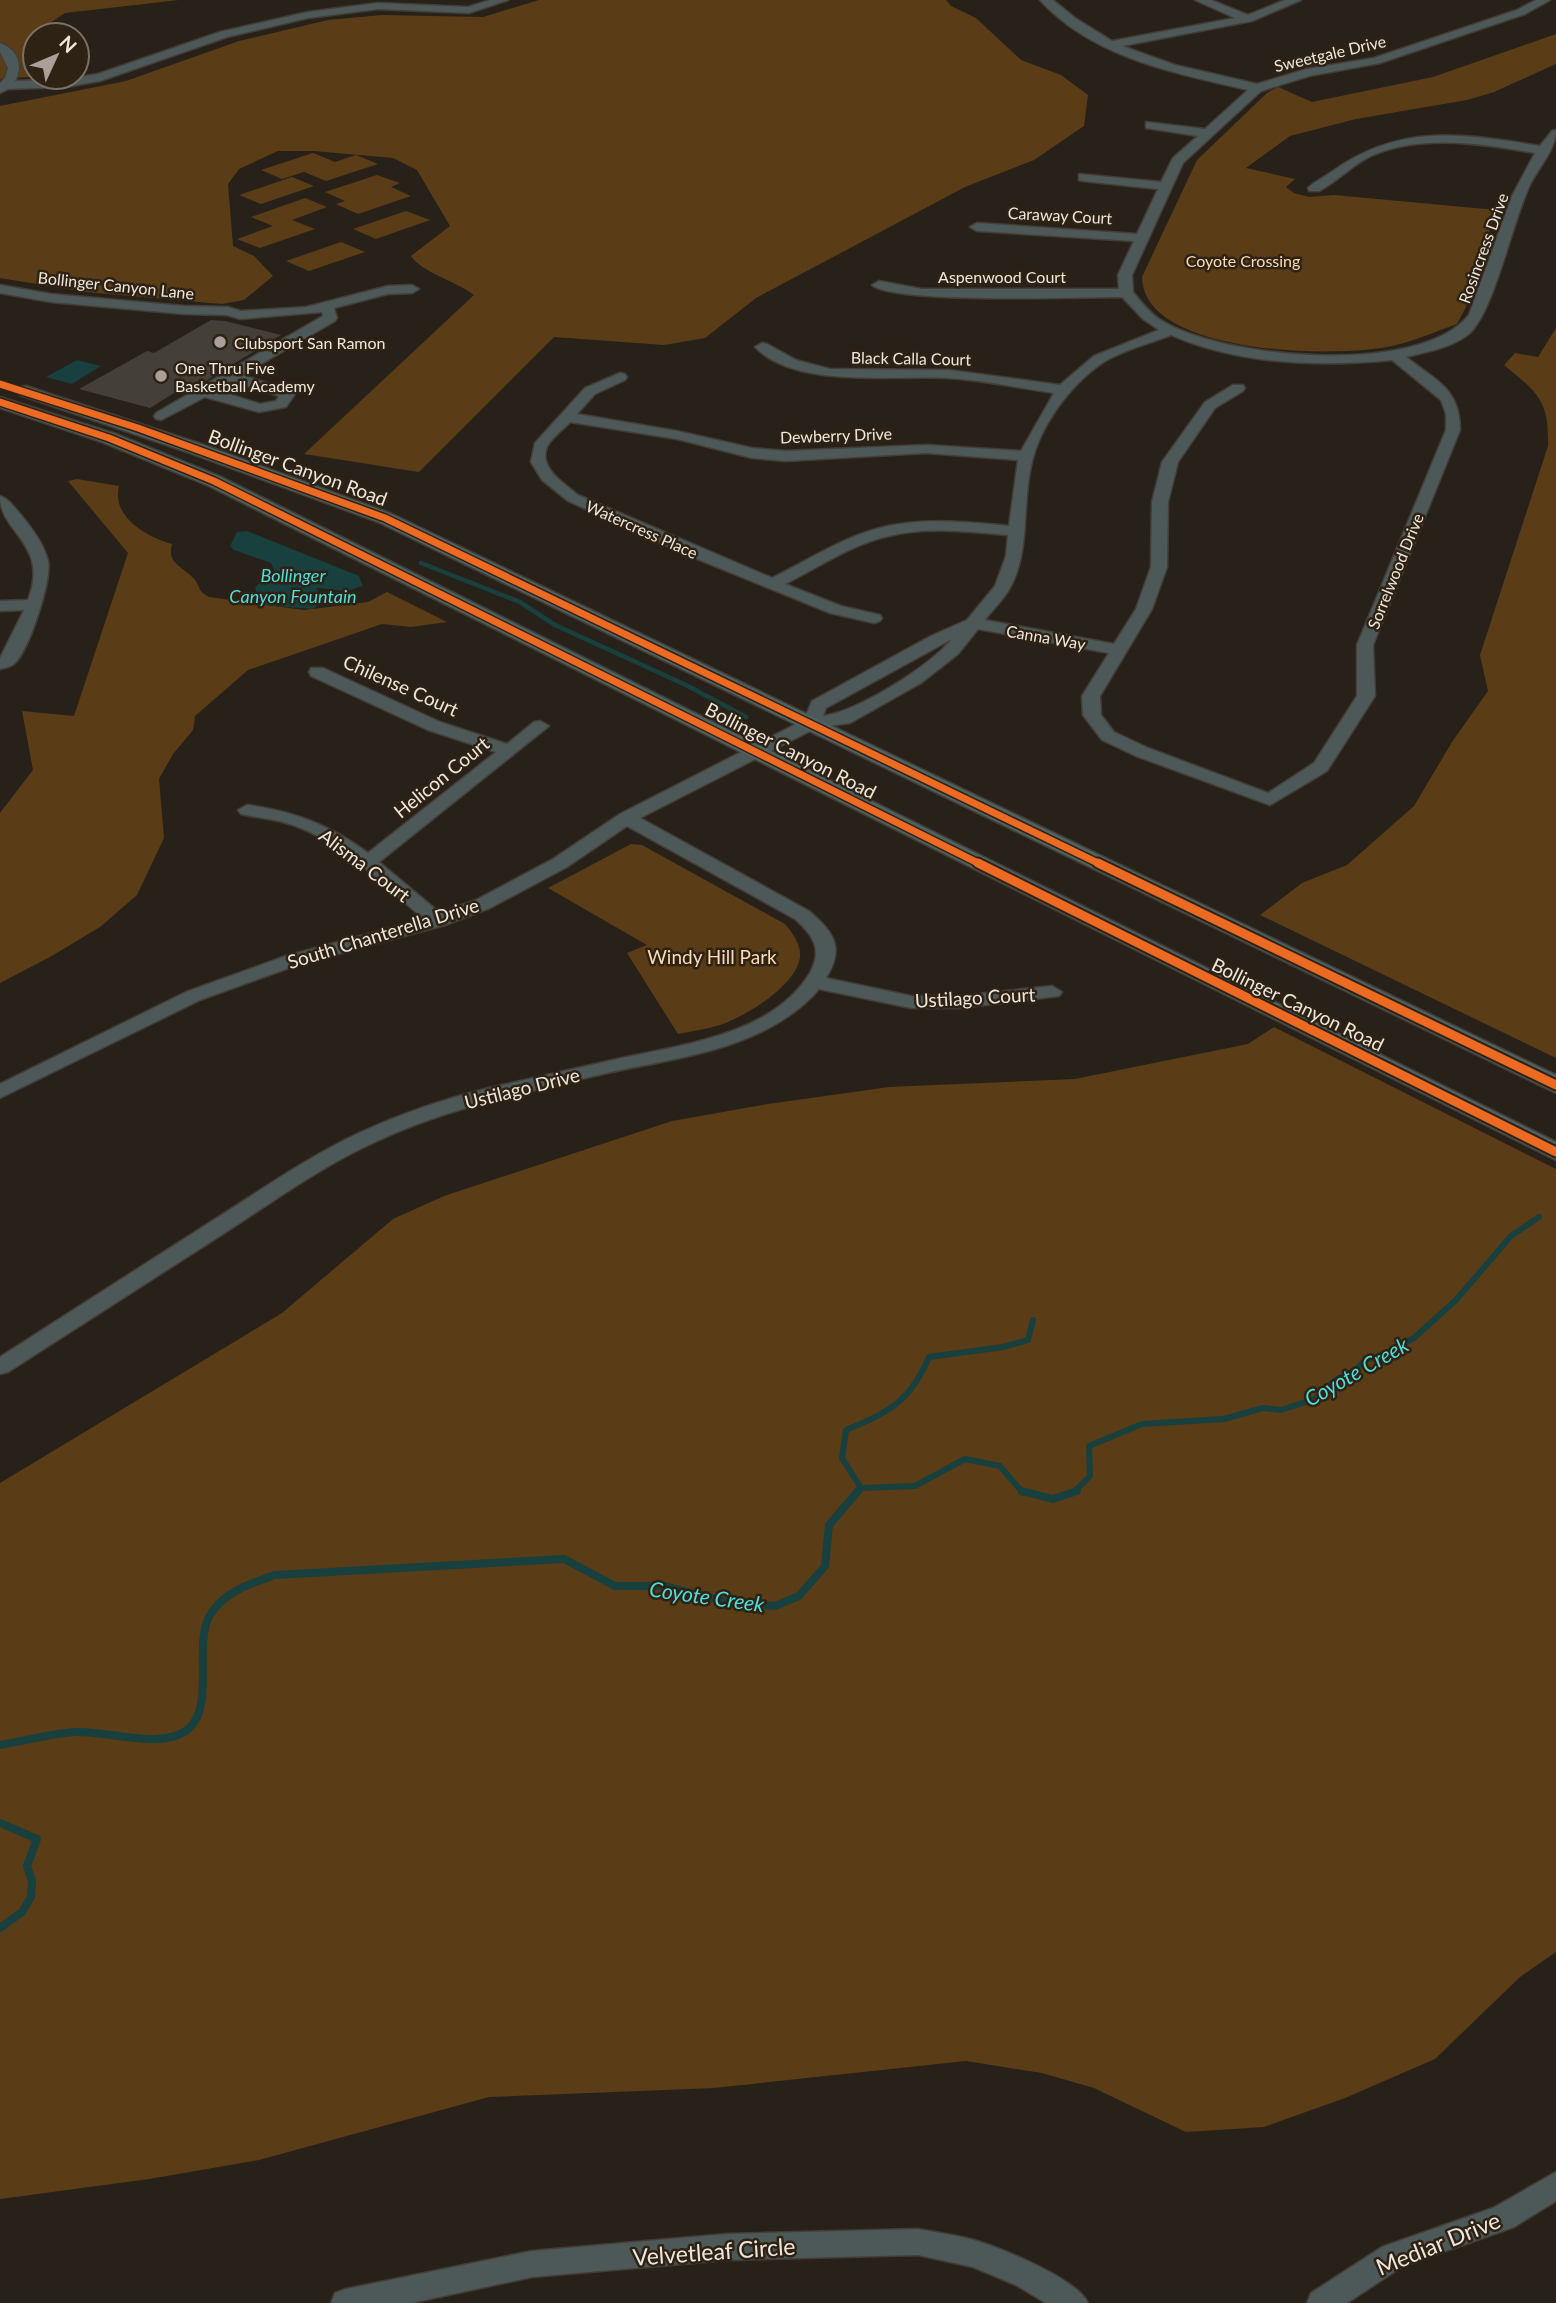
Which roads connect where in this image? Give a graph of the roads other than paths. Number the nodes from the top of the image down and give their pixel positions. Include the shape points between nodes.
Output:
1 (502, 0) edge
2 (1046, 0) edge
3 (1201, 0) edge
4 (1295, 0) edge
5 (1544, 0) edge
6 (1248, 19) junction
7 (1108, 45) junction
8 (0, 46) edge
9 (3, 87) edge
10 (1257, 88) junction
11 (1150, 125) dead end
12 (1205, 133) junction
13 (1556, 134) edge
14 (1541, 150) junction
15 (1083, 177) dead end
16 (1166, 186) junction
17 (1314, 188) dead end
18 (977, 227) dead end
19 (1141, 238) junction
20 (879, 285) dead end
21 (0, 289) edge
22 (412, 289) dead end
23 (1126, 293) junction
24 (322, 310) junction
25 (1171, 330) junction
26 (762, 347) dead end
27 (1395, 355) junction
28 (229, 376) junction
29 (620, 377) dead end
30 (0, 384) edge
31 (1238, 388) dead end
32 (1064, 390) junction
33 (202, 391) junction
34 (0, 402) edge
35 (161, 416) dead end
36 (567, 417) junction
37 (1027, 456) junction
38 (0, 500) edge
39 (1017, 531) junction
40 (772, 584) junction
41 (34, 604) junction
42 (0, 606) edge
43 (874, 618) dead end
44 (975, 623) junction
45 (1118, 650) junction
46 (0, 664) edge
47 (317, 671) dead end
48 (812, 723) junction
49 (540, 726) dead end
50 (508, 750) junction
51 (754, 751) junction
52 (247, 810) dead end
53 (626, 818) junction
54 (368, 862) junction
55 (438, 920) junction
56 (815, 982) junction
57 (1052, 992) dead end
58 (1556, 1085) edge
59 (0, 1092) edge
60 (1556, 1152) edge
61 (0, 1367) edge
62 (1556, 2185) edge
63 (346, 2303) edge
64 (1073, 2303) edge
65 (1322, 2303) edge

1 - 9 street via 469,10 399,5 328,11 224,34 100,77
2 - 7 street
3 - 6 street
4 - 6 street
5 - 10 street, Sweetgale Drive via 1376,61 1307,73
6 - 7 street
7 - 10 street via 1182,73
8 - 9 street via 15,63 14,74
10 - 12 street, Sweetgale Drive
11 - 12 street
12 - 16 street, Sweetgale Drive via 1177,161
13 - 14 street, Rosincress Drive
14 - 17 street via 1483,141 1411,142 1365,154
14 - 27 street, Rosincress Drive via 1476,316 1454,336
15 - 16 street
16 - 19 street, Sweetgale Drive
18 - 19 street, Caraway Court
19 - 23 street, Sweetgale Drive via 1125,275
20 - 23 street, Aspenwood Court via 922,293
21 - 24 street, Bollinger Canyon Lane via 240,315
22 - 24 street via 388,290
23 - 25 street via 1153,321
24 - 28 street
25 - 27 street, Rosincress Drive via 1255,354 1346,359
25 - 32 street, South Chanterella Drive via 1099,359
26 - 32 street, Black Calla Court via 791,363 831,373 949,374
27 - 45 street, Sorrelwood Drive via 1448,398 1453,430 1365,645 1366,696 1321,766 1270,800 1108,736 1092,715 1091,696
28 - 33 street
28 - 33 street via 288,394 281,404 258,408
29 - 36 street, Watercress Place via 590,391
30 - 48 main road, Bollinger Canyon Road via 138,428 385,518
31 - 45 street via 1210,405 1170,462 1160,502 1159,567 1144,608
32 - 37 street, South Chanterella Drive
33 - 35 street
34 - 51 main road, Bollinger Canyon Road via 109,438 214,481
36 - 37 street, Dewberry Drive via 786,456 926,449
36 - 40 street, Watercress Place via 540,446 539,461 547,477 573,498
37 - 39 street, South Chanterella Drive via 1020,482
38 - 41 street via 38,548 44,576
39 - 40 street via 933,527 890,531
39 - 44 street, South Chanterella Drive via 1003,587
40 - 43 street, Watercress Place via 836,610
41 - 42 street
41 - 46 street via 9,660
44 - 45 street, Canna Way
44 - 48 street, South Chanterella Drive via 952,650 915,678 844,719
47 - 50 street, Chilense Court via 434,726
48 - 51 street, South Chanterella Drive
48 - 58 main road, Bollinger Canyon Road
49 - 50 street, Helicon Court
50 - 54 street, Helicon Court
51 - 53 street, South Chanterella Drive
51 - 60 main road, Bollinger Canyon Road
52 - 54 street, Alisma Court via 279,814 317,828
53 - 55 street, South Chanterella Drive via 520,885
53 - 56 street, Ustilago Drive via 802,915 826,946 826,959
54 - 55 street, Alisma Court
55 - 59 street, South Chanterella Drive via 293,960 193,996
56 - 57 street, Ustilago Court via 911,1002
56 - 61 street, Ustilago Drive via 769,1021 741,1034 491,1094 366,1138 307,1170
62 - 65 street, Mediar Drive via 1503,2218 1393,2256
63 - 64 street, Velvetleaf Circle via 532,2264 727,2247 918,2242 976,2255 1027,2275

